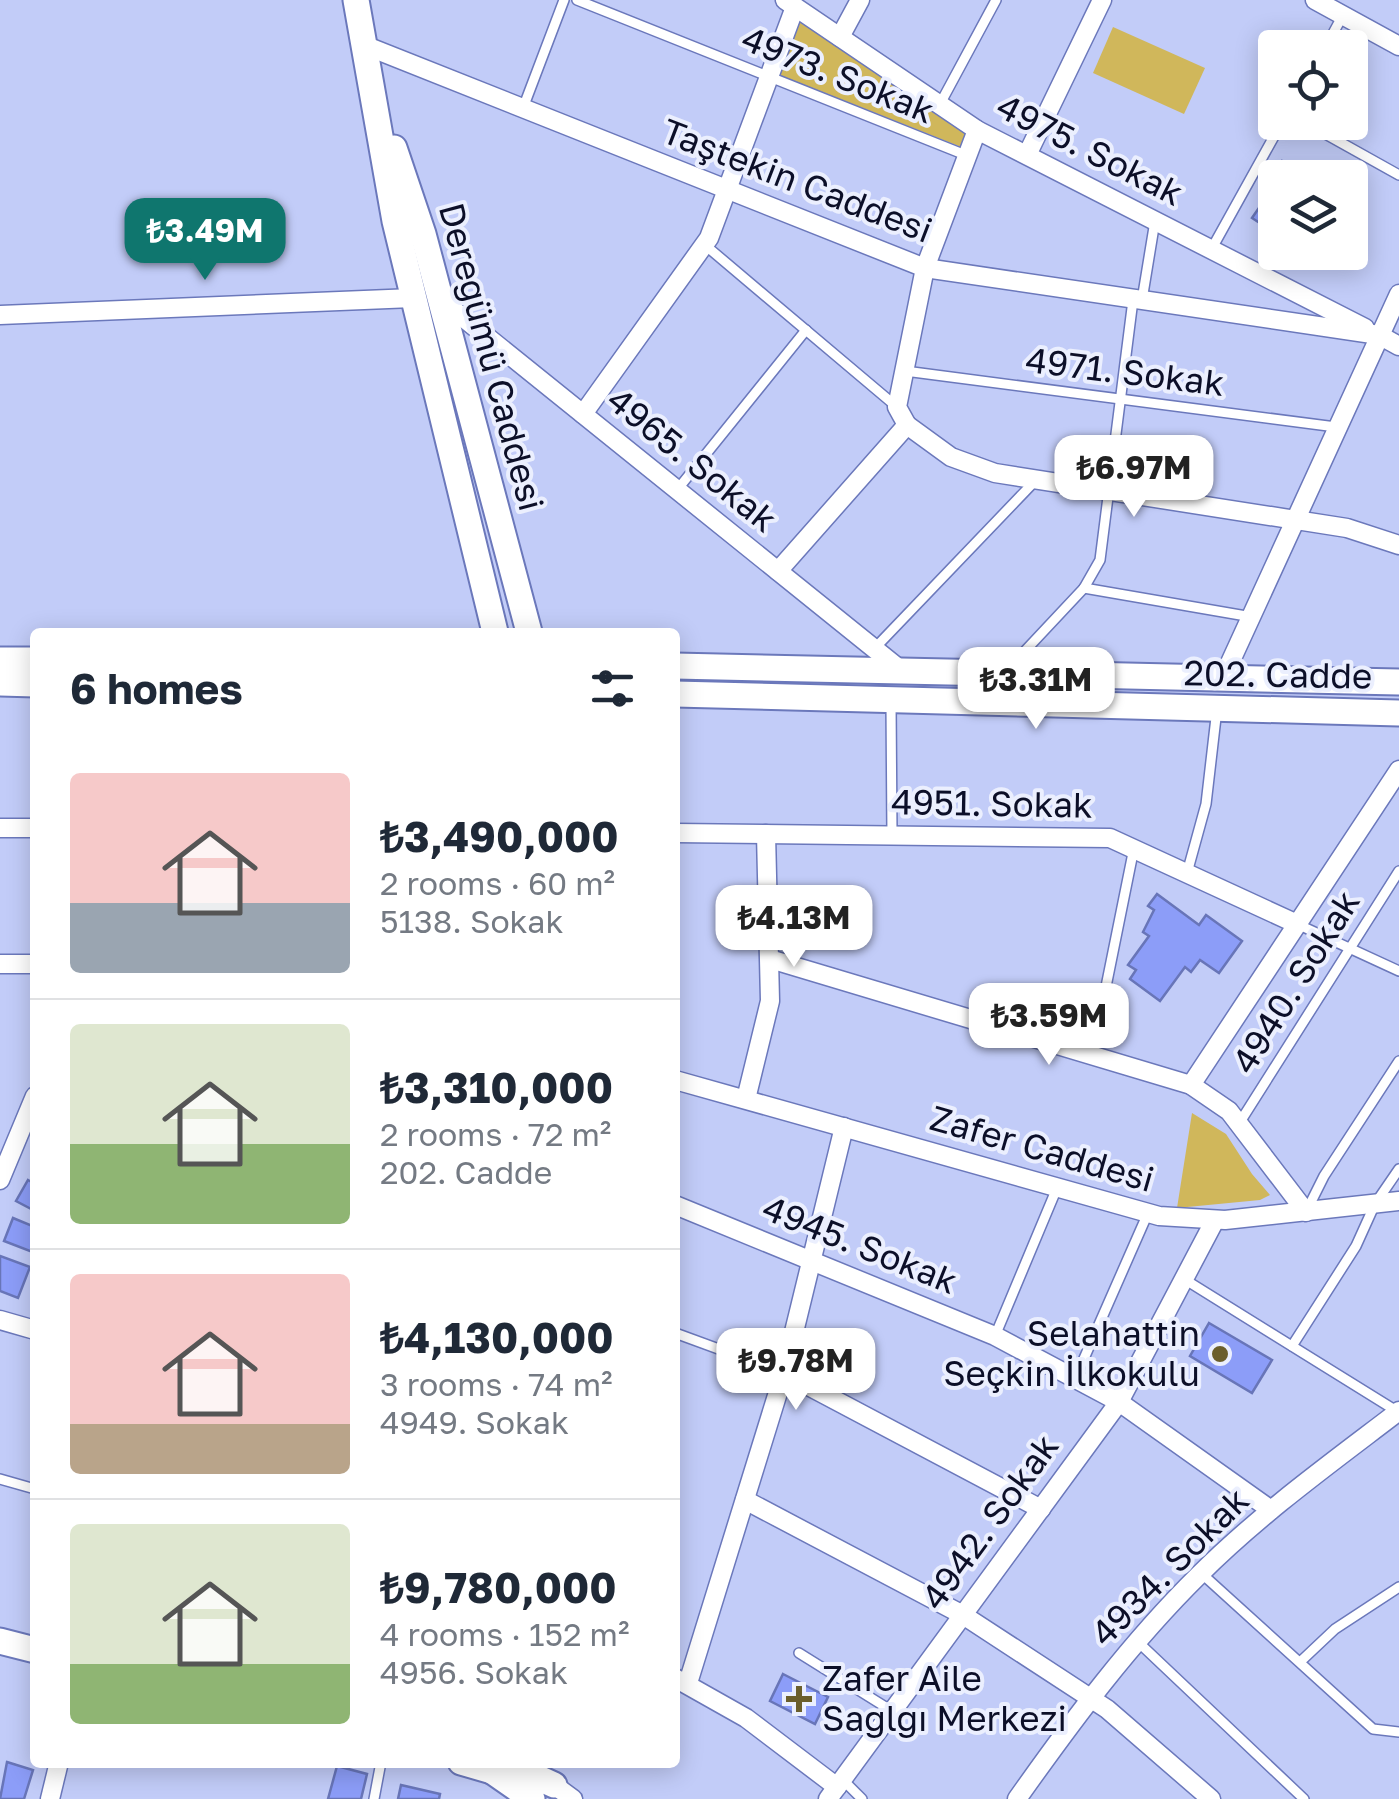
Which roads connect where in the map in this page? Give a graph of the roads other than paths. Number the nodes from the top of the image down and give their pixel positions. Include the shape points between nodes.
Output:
1 (356, 0) edge
2 (564, 0) edge
3 (577, 0) edge
4 (860, 0) edge
5 (996, 0) edge
6 (1102, 0) edge
7 (1315, 0) edge
8 (790, 3) edge
9 (1343, 15) junction
10 (1335, 30) edge
11 (840, 37) junction
12 (364, 44) junction
13 (1399, 46) edge
14 (769, 76) junction
15 (375, 102) junction
16 (940, 104) junction
17 (522, 108) junction
18 (978, 130) junction
19 (1272, 140) edge
20 (1336, 140) edge
21 (968, 156) junction
22 (1028, 156) junction
23 (1399, 175) edge
24 (728, 190) junction
25 (1155, 221) junction
26 (705, 245) junction
27 (1211, 250) junction
28 (925, 268) junction
29 (1399, 294) edge
30 (413, 298) junction
31 (440, 299) junction
32 (1138, 299) junction
33 (0, 315) edge
34 (806, 330) junction
35 (1379, 335) junction
36 (1399, 346) edge
37 (905, 371) junction
38 (1122, 399) junction
39 (897, 406) junction
40 (583, 414) junction
41 (907, 425) junction
42 (1339, 427) junction
43 (1035, 481) junction
44 (677, 490) junction
45 (1111, 493) junction
46 (1298, 521) junction
47 (1399, 545) edge
48 (778, 571) junction
49 (1084, 588) junction
50 (1252, 617) junction
51 (494, 628) edge
52 (527, 628) edge
53 (874, 649) junction
54 (0, 660) edge
55 (30, 660) edge
56 (680, 666) edge
57 (902, 671) junction
58 (1004, 674) junction
59 (1224, 678) junction
60 (1399, 682) edge
61 (0, 684) edge
62 (30, 684) edge
63 (680, 694) edge
64 (891, 701) junction
65 (1216, 708) junction
66 (1399, 713) edge
67 (1399, 770) edge
68 (1392, 794) edge
69 (0, 828) edge
70 (30, 828) edge
71 (680, 833) edge
72 (766, 834) junction
73 (892, 835) junction
74 (1134, 848) junction
75 (1399, 871) edge
76 (1187, 873) junction
77 (1297, 924) junction
78 (1350, 948) junction
79 (770, 959) junction
80 (0, 964) edge
81 (30, 964) edge
82 (1399, 970) edge
83 (1092, 1056) junction
84 (1399, 1061) edge
85 (680, 1081) edge
86 (1190, 1086) junction
87 (746, 1099) junction
88 (30, 1108) edge
89 (1240, 1123) junction
90 (844, 1127) junction
91 (1399, 1169) edge
92 (0, 1180) edge
93 (1058, 1188) junction
94 (1399, 1201) edge
95 (1375, 1204) junction
96 (680, 1208) edge
97 (1306, 1212) junction
98 (1148, 1213) junction
99 (1215, 1220) junction
100 (811, 1259) junction
101 (1184, 1280) junction
102 (0, 1320) edge
103 (30, 1329) edge
104 (680, 1335) edge
105 (995, 1336) junction
106 (1292, 1346) junction
107 (784, 1373) junction
108 (1075, 1379) junction
109 (1119, 1402) junction
110 (1399, 1411) edge
111 (0, 1479) edge
112 (30, 1488) edge
113 (745, 1500) junction
114 (1041, 1508) junction
115 (1271, 1510) junction
116 (1201, 1573) junction
117 (1399, 1586) edge
118 (963, 1615) junction
119 (0, 1640) edge
120 (1136, 1641) junction
121 (30, 1649) edge
122 (798, 1653) dead end
123 (1300, 1662) junction
124 (682, 1680) edge
125 (1090, 1697) junction
126 (892, 1711) junction
127 (1399, 1732) edge
128 (58, 1768) edge
129 (381, 1768) edge
130 (482, 1768) edge
131 (542, 1786) edge
132 (836, 1788) edge
133 (50, 1799) edge
134 (374, 1799) edge
135 (862, 1799) edge
136 (1017, 1799) edge
137 (1211, 1799) edge
138 (1304, 1799) edge

1 - 12 main road, Deregümü Caddesi
2 - 17 lane
3 - 14 lane, 4973. Sokak
4 - 11 street
5 - 16 lane
6 - 22 street
7 - 9 street
8 - 11 street, 4975. Sokak
8 - 14 street
9 - 10 lane
9 - 13 street
11 - 16 street, 4975. Sokak
12 - 15 main road, Deregümü Caddesi
12 - 17 street, Taştekin Caddesi
14 - 21 lane, 4973. Sokak
14 - 24 street
15 - 30 main road, Deregümü Caddesi
15 - 31 main road, Deregümü Caddesi via 410,190
16 - 18 street, 4975. Sokak
17 - 24 street, Taştekin Caddesi
18 - 21 street
18 - 22 street, 4975. Sokak
19 - 27 lane
20 - 23 lane
21 - 28 street
22 - 25 street, 4975. Sokak
24 - 26 street
24 - 28 street, Taştekin Caddesi
25 - 27 street, 4975. Sokak
25 - 32 lane
26 - 34 lane
26 - 40 street
27 - 35 street, 4975. Sokak
28 - 32 street, Taştekin Caddesi
28 - 37 street
29 - 35 street
30 - 33 street
30 - 51 main road, Deregümü Caddesi
31 - 40 street, 4965. Sokak
31 - 52 main road, Deregümü Caddesi
32 - 35 street, Taştekin Caddesi
32 - 38 lane
34 - 39 lane
34 - 44 lane
35 - 36 street, Taştekin Caddesi
35 - 42 street
37 - 38 lane, 4971. Sokak
37 - 39 street
38 - 42 lane, 4971. Sokak
38 - 45 lane
39 - 41 street
40 - 44 street, 4965. Sokak
41 - 43 street via 951,457
41 - 48 street
42 - 46 street
43 - 45 street
43 - 53 lane
44 - 48 street, 4965. Sokak
45 - 46 street
45 - 49 lane via 1100,560
46 - 47 street
46 - 50 street
48 - 53 street, 4965. Sokak
49 - 50 lane
49 - 58 lane
50 - 59 street
53 - 57 street, 4965. Sokak
54 - 55 main road
56 - 57 main road, 202. Cadde
57 - 58 main road, 202. Cadde
58 - 59 main road, 202. Cadde
59 - 60 main road, 202. Cadde
61 - 62 main road
63 - 64 main road, 202. Cadde
64 - 65 main road, 202. Cadde
64 - 73 lane
65 - 66 main road, 202. Cadde
65 - 76 lane via 1206,804
67 - 68 street
68 - 77 street
69 - 70 street
71 - 72 street, 4951. Sokak
72 - 73 street, 4951. Sokak
72 - 79 street
73 - 74 street, 4951. Sokak via 1096,836
74 - 76 street, 4951. Sokak
74 - 83 lane
75 - 78 lane, 4940. Sokak
76 - 77 street, 4951. Sokak
77 - 78 lane, 4951. Sokak
77 - 86 street
78 - 82 lane, 4951. Sokak
78 - 89 lane, 4940. Sokak
79 - 83 street
79 - 87 street via 770,1000
80 - 81 street
83 - 86 street
84 - 97 lane
85 - 87 street, Zafer Caddesi
86 - 89 street via 1218,1100
87 - 90 street, Zafer Caddesi
88 - 92 street
89 - 97 street
90 - 93 street, Zafer Caddesi
90 - 100 street
91 - 95 lane
93 - 98 street, Zafer Caddesi
93 - 105 lane
94 - 95 street, Zafer Caddesi
95 - 97 street, Zafer Caddesi
95 - 106 lane
96 - 100 street, 4945. Sokak
97 - 99 street, Zafer Caddesi
98 - 99 street, Zafer Caddesi
98 - 108 lane
99 - 101 street, 4942. Sokak
100 - 105 street, 4945. Sokak
100 - 107 street
101 - 106 lane
101 - 109 street, 4942. Sokak
102 - 103 street
104 - 107 lane
105 - 108 street, 4945. Sokak
106 - 110 lane
107 - 113 street
107 - 114 street
108 - 109 street, 4945. Sokak
109 - 114 street, 4942. Sokak
109 - 115 street, 4945. Sokak
110 - 115 street, 4934. Sokak
111 - 112 lane
113 - 118 street
113 - 124 street
114 - 118 street, 4942. Sokak
115 - 116 street, 4934. Sokak
116 - 120 street, 4934. Sokak
116 - 123 lane
117 - 123 lane
118 - 125 street
118 - 126 street, 4942. Sokak
119 - 121 main road
120 - 125 street, 4934. Sokak
120 - 138 lane
122 - 126 lane
123 - 127 lane via 1373,1729
124 - 132 street via 774,1737
125 - 136 street, 4934. Sokak
125 - 137 street
126 - 132 street, 4942. Sokak
128 - 133 street
129 - 134 lane
130 - 131 main road
132 - 135 lane

